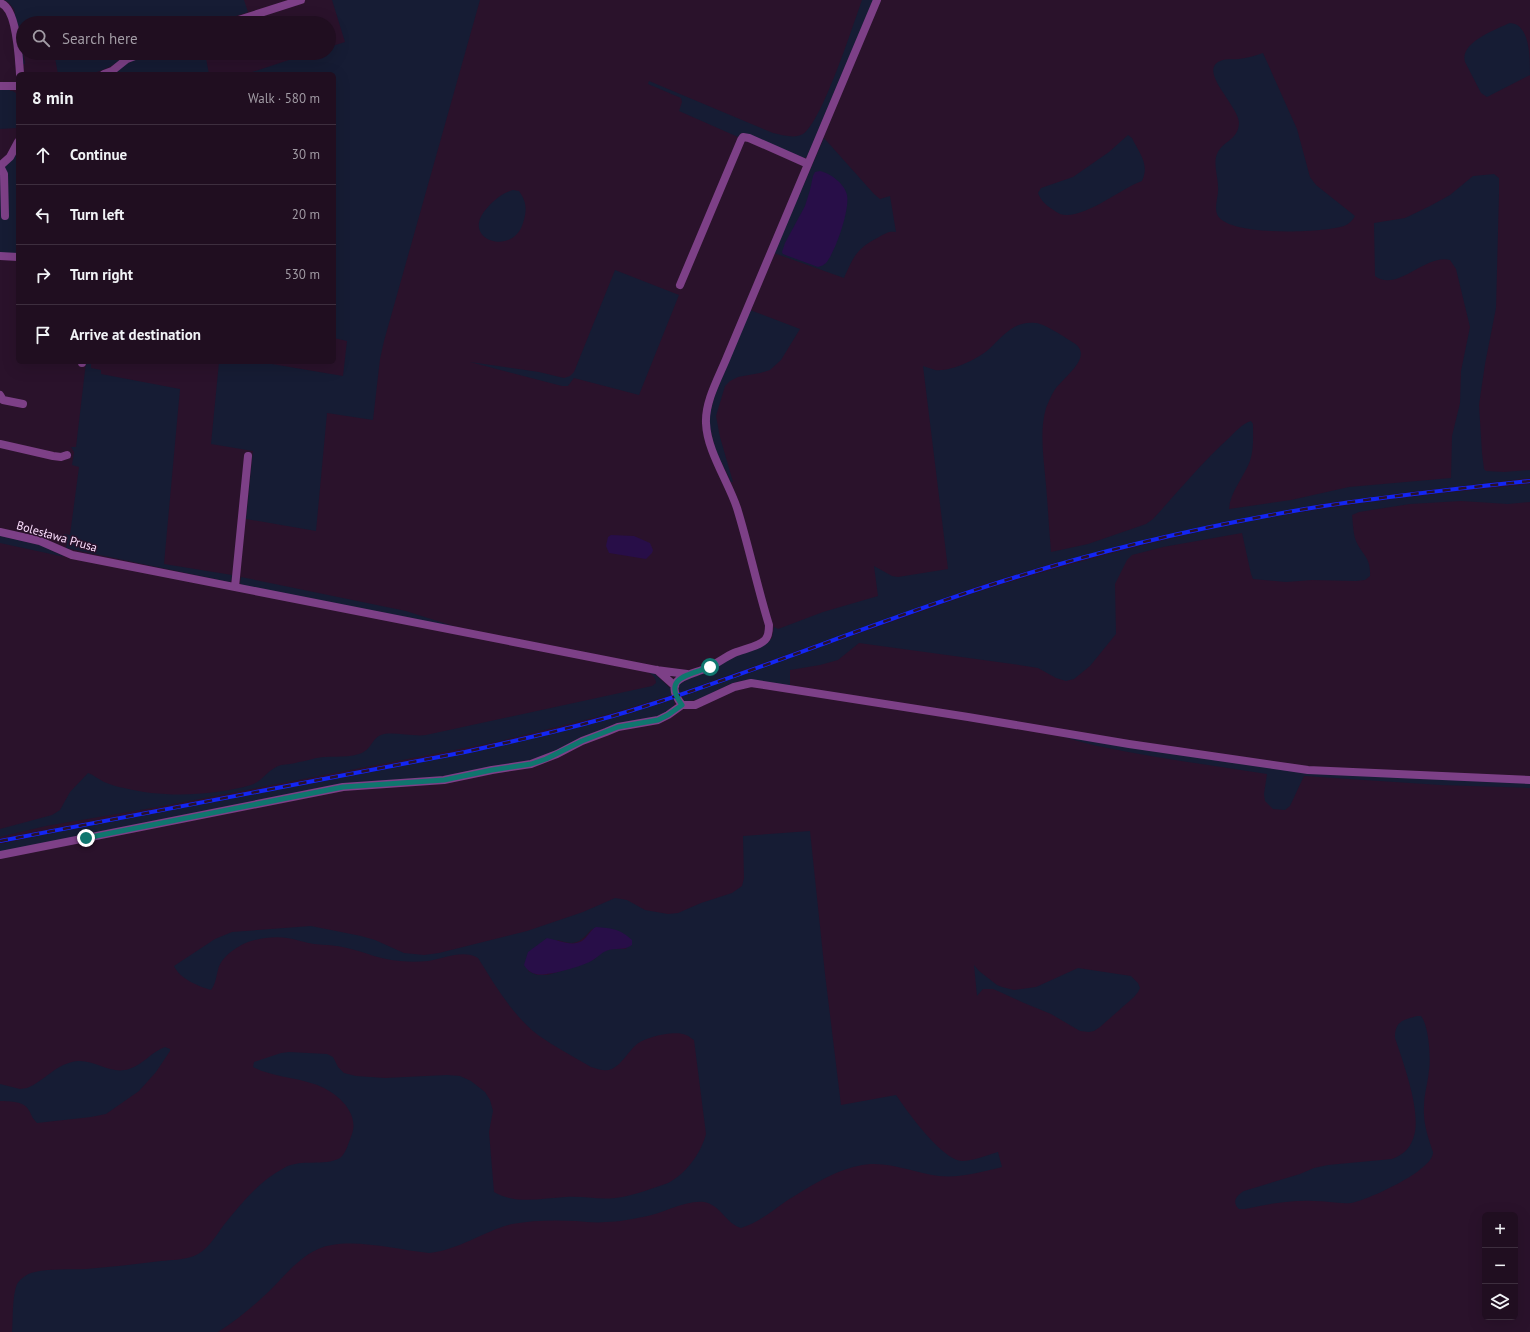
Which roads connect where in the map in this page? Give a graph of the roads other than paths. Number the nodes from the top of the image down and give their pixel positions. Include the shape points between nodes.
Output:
1 (301, 0) edge
2 (877, 0) edge
3 (0, 3) edge
4 (250, 16) edge
5 (16, 38) edge
6 (19, 60) edge
7 (126, 60) edge
8 (20, 72) edge
9 (109, 72) edge
10 (0, 86) edge
11 (16, 86) edge
12 (16, 146) edge
13 (808, 164) junction
14 (0, 166) edge
15 (5, 216) dead end
16 (0, 256) edge
17 (16, 257) edge
18 (680, 285) dead end
19 (0, 395) edge
20 (23, 404) dead end
21 (0, 444) edge
22 (67, 455) dead end
23 (248, 456) dead end
24 (0, 532) edge
25 (234, 587) junction
26 (656, 670) junction
27 (687, 674) junction
28 (675, 686) junction
29 (682, 705) junction
30 (1530, 780) edge
31 (0, 855) edge

1 - 4 street
2 - 13 street
3 - 5 street via 6,6 11,15
6 - 8 street
7 - 9 street
10 - 11 street
12 - 14 street via 10,157
13 - 18 street via 743,137
13 - 27 street via 718,379 706,416 708,439 737,508 769,632 761,643 710,667
14 - 15 street via 4,174
16 - 17 street
19 - 20 street via 3,400
21 - 22 street via 53,456
23 - 25 street
24 - 25 street, Bolesława Prusa via 40,541 72,555
25 - 26 street, Bolesława Prusa
26 - 27 street, Bolesława Prusa
26 - 28 street
27 - 28 street
28 - 29 street via 675,692
29 - 30 street via 695,705 742,684 760,684 1129,744 1308,770
29 - 31 street via 658,720 618,727 531,764 444,780 343,787

